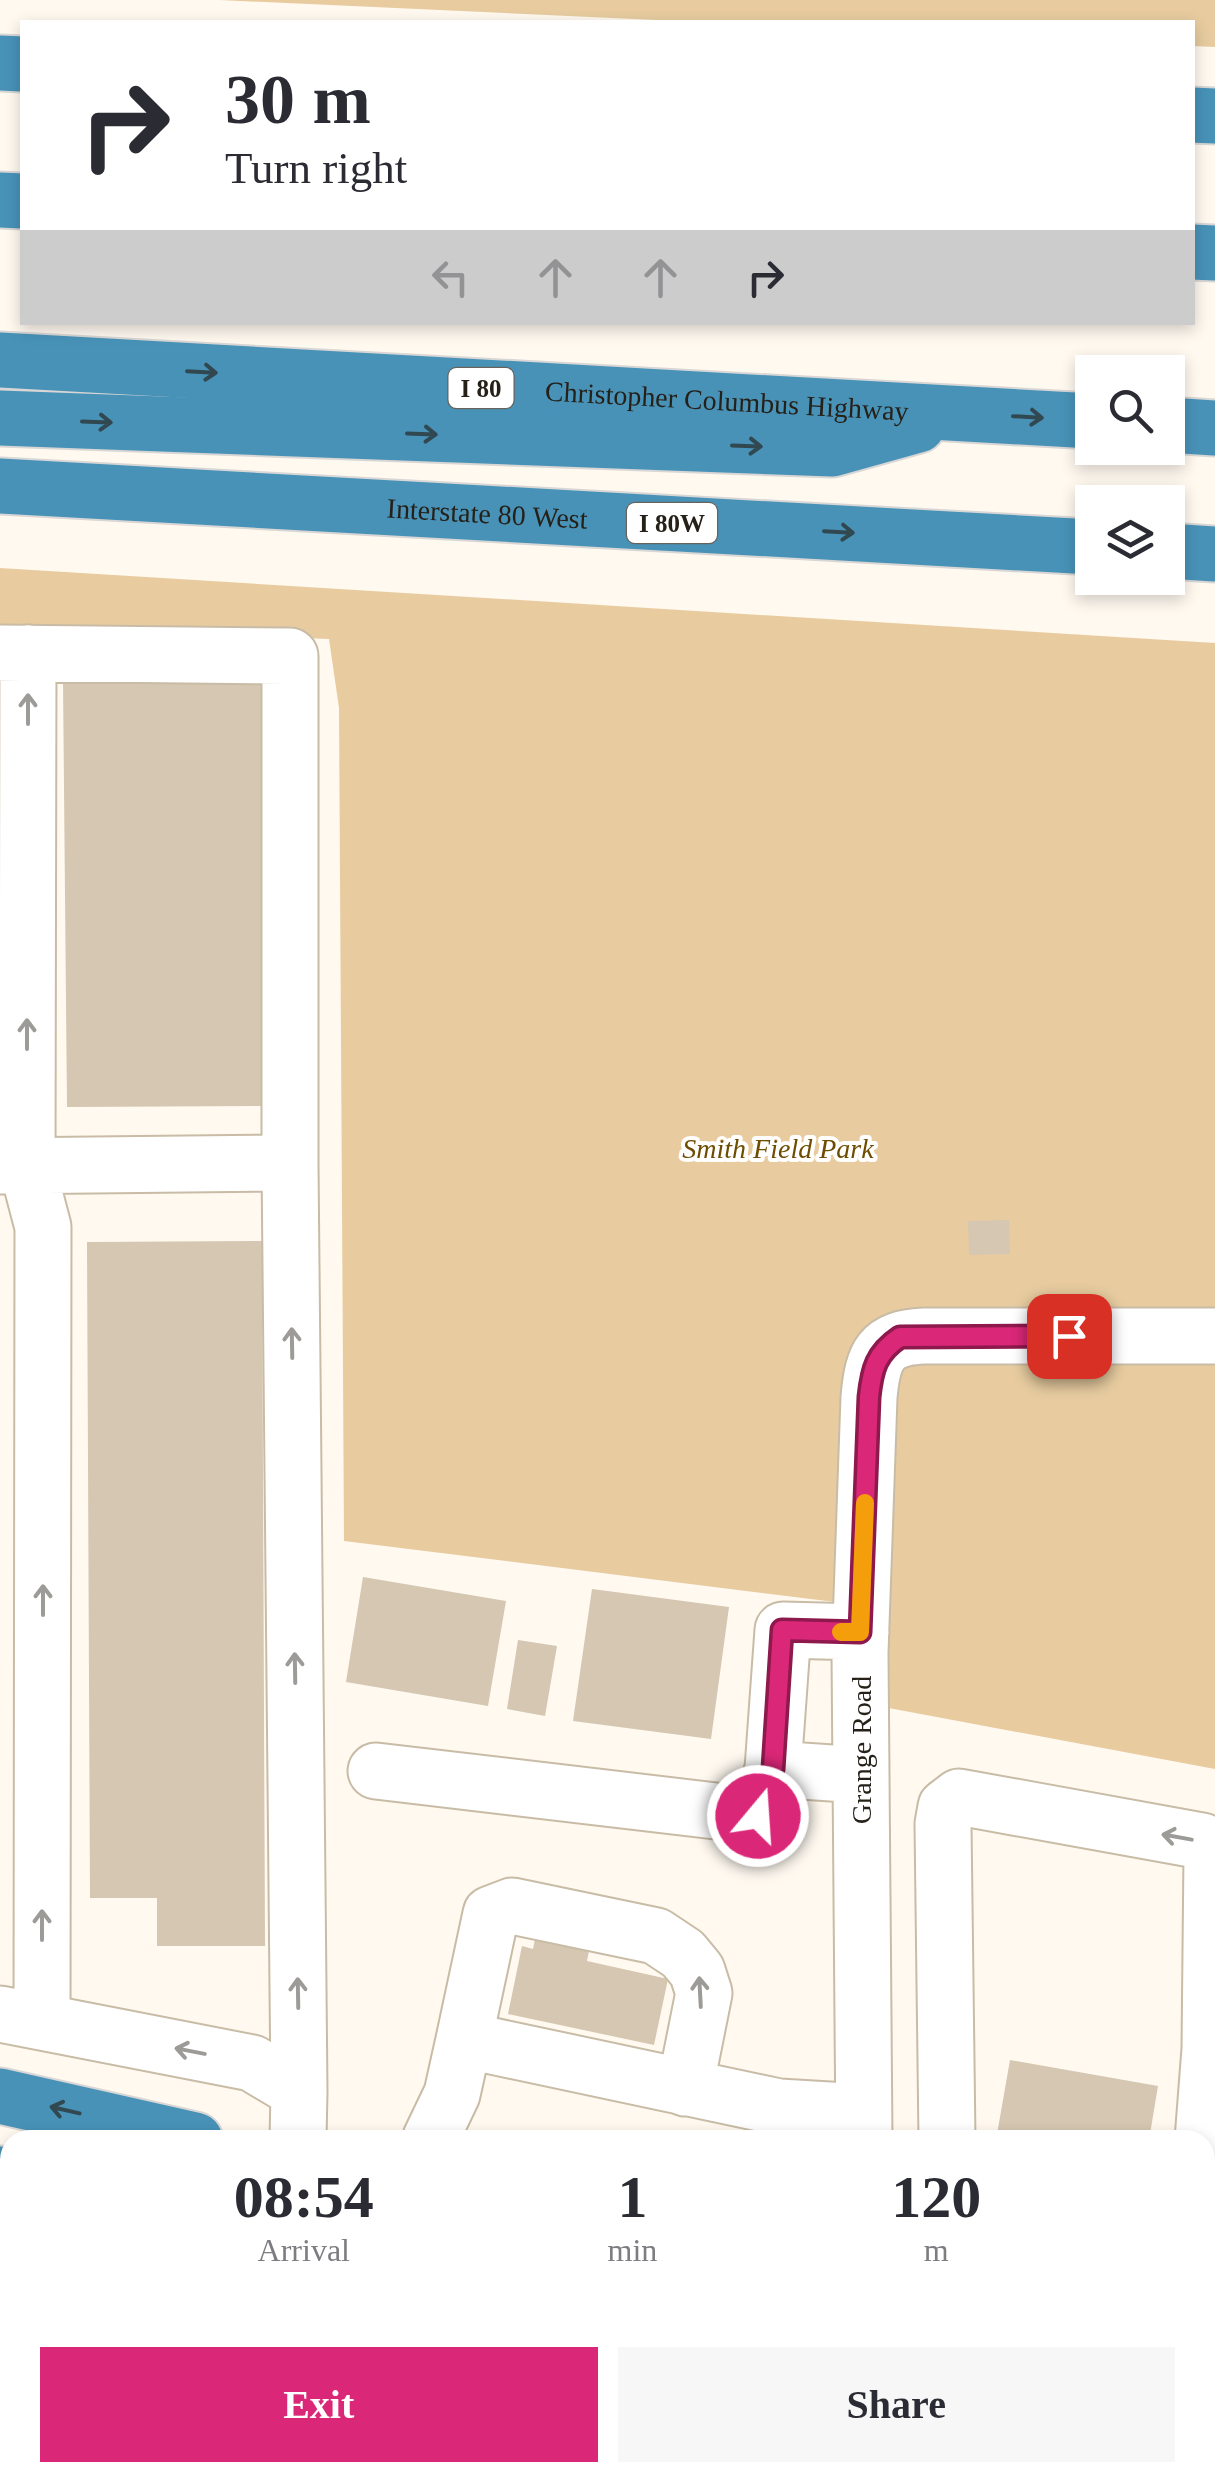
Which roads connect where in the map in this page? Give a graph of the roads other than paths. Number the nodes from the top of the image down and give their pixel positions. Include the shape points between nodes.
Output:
1 (0, 360) edge
2 (963, 413) junction
3 (0, 418) edge
4 (1075, 419) edge
5 (1185, 426) edge
6 (1215, 428) edge
7 (0, 486) edge
8 (1075, 546) edge
9 (1185, 552) edge
10 (1215, 554) edge
11 (14, 653) edge
12 (290, 1162) junction
13 (14, 1166) edge
14 (1215, 1336) edge
15 (860, 1632) junction
16 (773, 1769) junction
17 (376, 1771) dead end
18 (861, 1775) junction
19 (21, 2018) edge
20 (945, 2023) junction
21 (863, 2024) junction
22 (464, 2040) junction
23 (685, 2088) junction
24 (0, 2096) edge
25 (299, 2115) edge
26 (448, 2125) edge
27 (864, 2126) edge
28 (150, 2130) edge
29 (947, 2130) edge
30 (1204, 2130) edge

1 -> 2 highway, Christopher Columbus Highway / I 80
3 -> 2 highway via 832,449
2 -> 4 highway, Christopher Columbus Highway / I 80
5 - 6 highway
7 -> 8 highway, Interstate 80 West / I 80W
9 - 10 highway
11 - 12 street via 290,656
13 -> 11 street
12 - 13 street
25 -> 12 street
19 -> 13 street via 43,1226
14 - 15 street, Grange Road via 900,1337 881,1350 872,1372
15 - 16 street via 782,1630
15 - 18 street, Grange Road
16 - 17 street via 758,1816
16 - 18 street
18 - 21 street, Grange Road
25 -> 19 street via 252,2063
20 - 21 street
20 - 29 street
30 -> 20 street via 1212,1853 1202,1841 960,1797 946,1807 943,1824
21 - 27 street, Grange Road
22 - 23 street
23 -> 22 street via 704,1993 697,1970 656,1936 512,1906 491,1914
22 - 26 street
23 - 27 street
28 -> 24 highway

